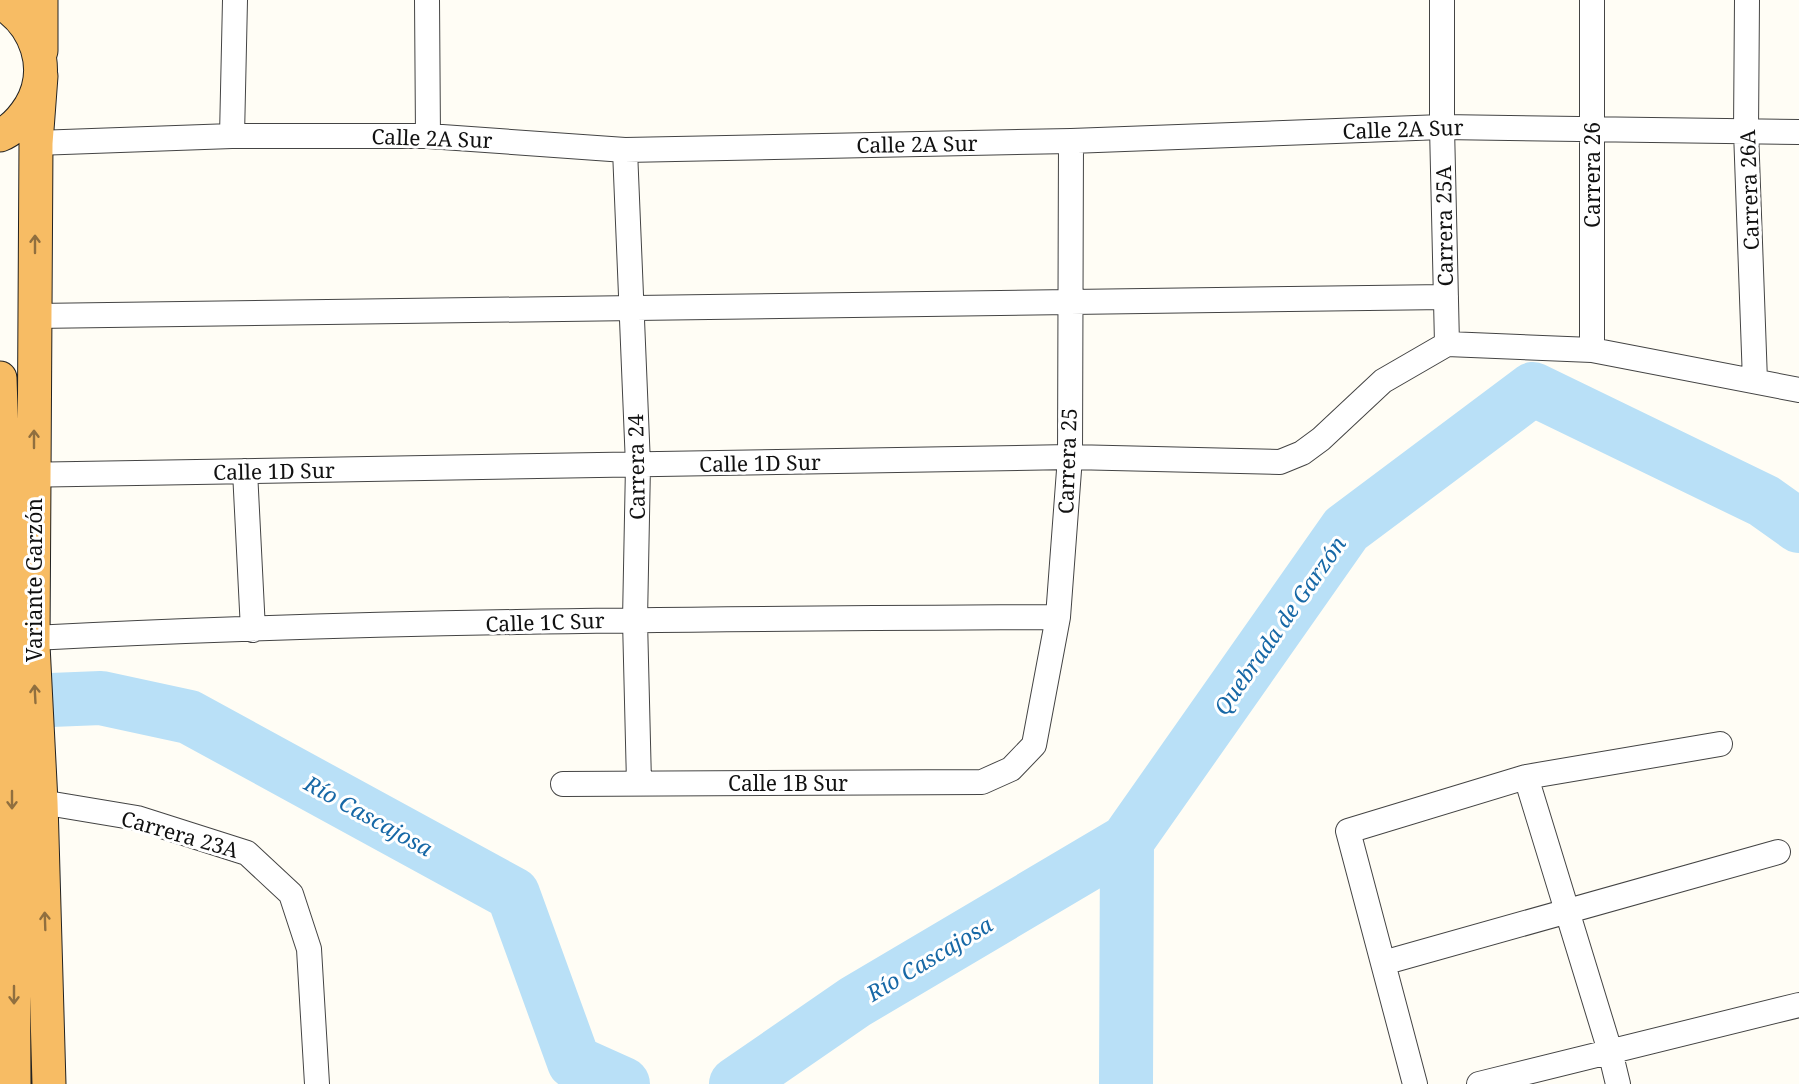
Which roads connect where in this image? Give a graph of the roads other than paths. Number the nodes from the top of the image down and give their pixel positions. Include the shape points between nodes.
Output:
1 (41, 0) edge
2 (235, 0) edge
3 (427, 0) edge
4 (1442, 0) edge
5 (1592, 0) edge
6 (1748, 0) edge
7 (0, 2) edge
8 (41, 69) junction
9 (1442, 127) junction
10 (1592, 129) junction
11 (1746, 131) junction
12 (1799, 132) edge
13 (0, 135) edge
14 (232, 136) junction
15 (428, 136) junction
16 (1071, 141) junction
17 (36, 143) junction
18 (625, 150) junction
19 (1446, 297) junction
20 (1071, 302) junction
21 (631, 307) junction
22 (35, 316) junction
23 (1447, 344) junction
24 (1592, 350) junction
25 (0, 378) edge
26 (1755, 381) junction
27 (1799, 390) edge
28 (1070, 457) junction
29 (638, 465) junction
30 (245, 471) junction
31 (12, 475) edge
32 (13, 518) edge
33 (1058, 617) junction
34 (635, 620) junction
35 (253, 630) junction
36 (25, 643) junction
37 (24, 742) junction
38 (1720, 744) dead end
39 (1011, 770) joint
40 (1526, 777) junction
41 (639, 783) junction
42 (563, 784) dead end
43 (41, 802) junction
44 (1778, 852) dead end
45 (1567, 911) junction
46 (1383, 963) junction
47 (1799, 1005) edge
48 (1610, 1052) junction
49 (14, 1084) edge
50 (49, 1084) edge
51 (317, 1084) edge
52 (1414, 1084) edge
53 (1479, 1084) edge
54 (1617, 1084) edge

1 - 8 highway, Variante Garzón
2 - 14 street
3 - 15 street
4 - 9 street, Carrera 25A
5 - 10 street, Carrera 26
6 - 11 street, Carrera 26A
7 - 8 highway via 26,23 36,42
8 - 13 highway via 35,98 23,118
8 - 17 highway, Variante Garzón
9 - 10 street, Calle 2A Sur
9 - 16 street, Calle 2A Sur
9 - 19 street, Carrera 25A
10 - 11 street, Calle 2A Sur
10 - 24 street, Carrera 26
11 - 12 street, Calle 2A Sur
11 - 26 street, Carrera 26A
14 - 15 street, Calle 2A Sur
14 - 17 street, Calle 2A Sur
15 - 18 street, Calle 2A Sur
16 - 18 street, Calle 2A Sur
16 - 20 street, Carrera 25
22 -> 17 highway, Variante Garzón
18 - 21 street, Carrera 24
19 - 20 street
19 - 23 street, Carrera 25A
20 - 21 street
20 - 28 street, Carrera 25
21 - 22 street
21 - 29 street, Carrera 24
31 -> 22 highway, Variante Garzón
23 - 24 street
23 - 28 street, Calle 1D Sur via 1383,381 1321,439 1280,462
24 - 26 street
25 - 31 highway, Variante Garzón
26 - 27 street
28 - 29 street, Calle 1D Sur
28 - 33 street, Carrera 25
29 - 30 street, Calle 1D Sur
29 - 34 street, Carrera 24
30 - 31 street, Calle 1D Sur
30 - 35 street
31 - 32 highway, Variante Garzón
32 - 36 highway, Variante Garzón
33 - 34 street, Calle 1C Sur
33 - 39 street, Carrera 25 via 1034,745
34 - 35 street, Calle 1C Sur
34 - 41 street, Carrera 24
35 - 36 street, Calle 1C Sur via 125,633
36 - 37 highway, Variante Garzón
37 - 43 highway, Variante Garzón
37 -> 49 highway, Variante Garzón
38 - 40 street
39 - 41 street, Calle 1B Sur via 982,782
40 - 45 street
40 - 46 street via 1348,831
41 - 42 street, Calle 1B Sur
50 -> 43 highway, Variante Garzón
43 - 51 street, Carrera 23A via 137,818 247,853 291,894 309,949
44 - 45 street
45 - 46 street
45 - 48 street
46 - 52 street
47 - 48 street
48 - 53 street
48 - 54 street

